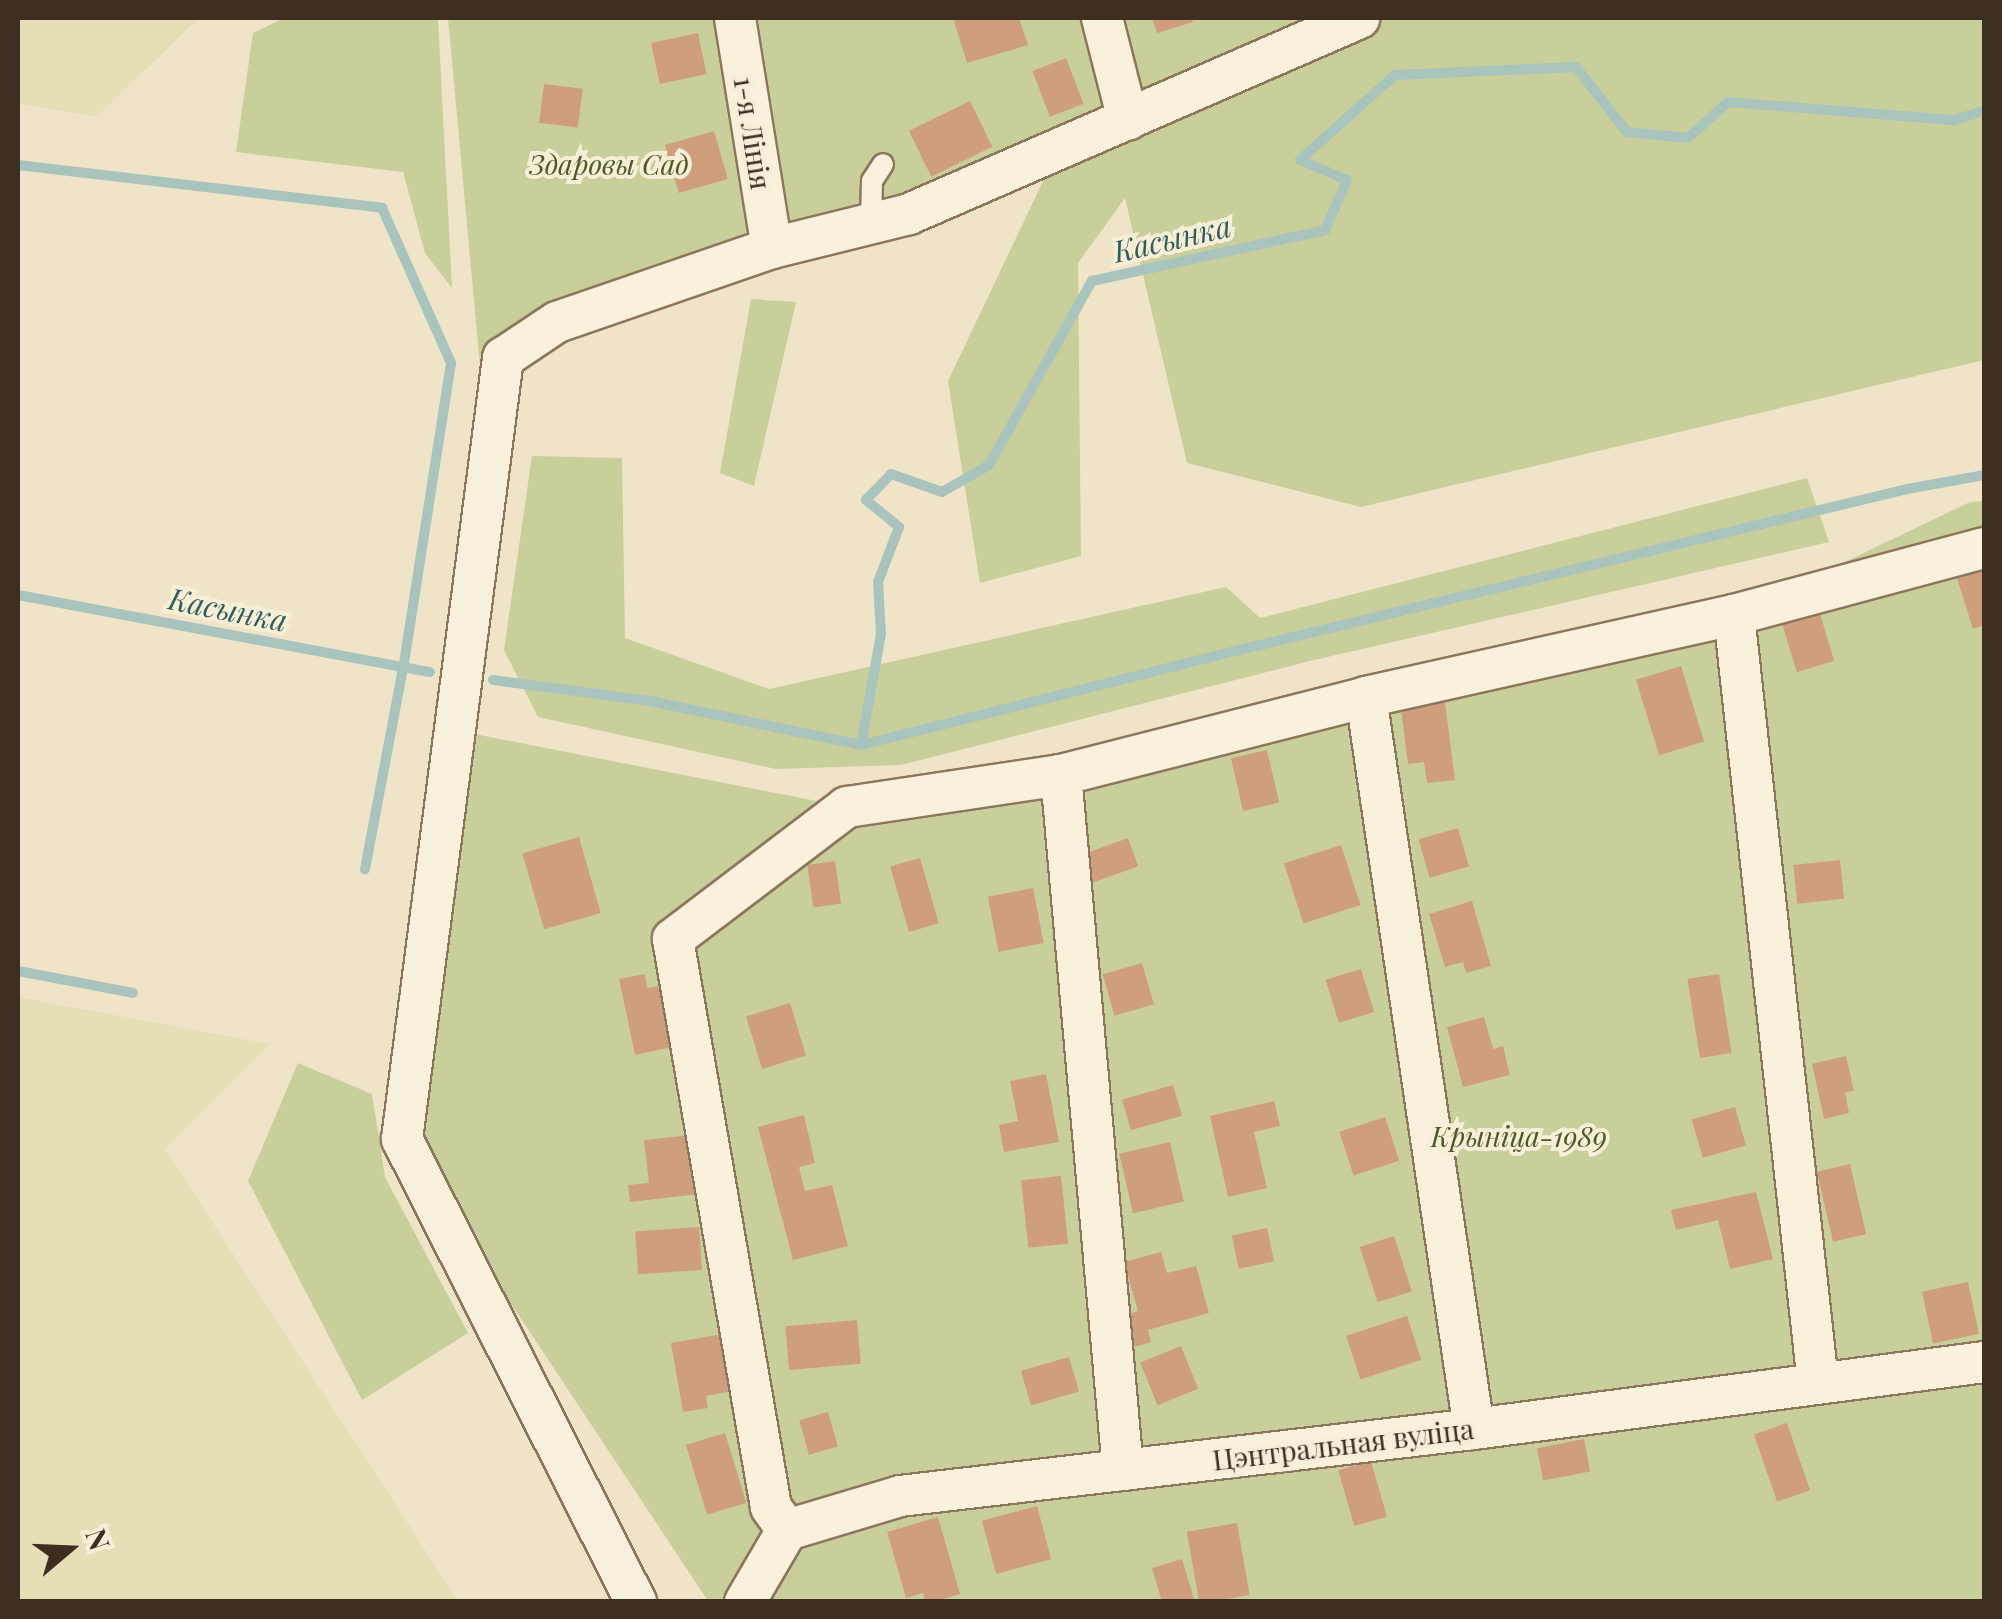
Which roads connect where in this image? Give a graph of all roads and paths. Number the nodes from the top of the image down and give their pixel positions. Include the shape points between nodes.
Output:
1 (735, 18) edge
2 (1102, 18) edge
3 (1358, 18) edge
4 (1128, 120) junction
5 (884, 164) dead end
6 (871, 224) junction
7 (772, 248) junction
8 (1984, 548) edge
9 (1734, 615) junction
10 (1366, 697) junction
11 (1061, 775) junction
12 (1984, 1362) edge
13 (1818, 1382) junction
14 (1474, 1429) junction
15 (1122, 1470) junction
16 (787, 1530) junction
17 (636, 1602) edge
18 (745, 1602) edge

1 - 7 street, 1-я Лінія
2 - 4 street
3 - 4 street
4 - 6 street
5 - 6 lane via 872,181
6 - 7 street
7 - 17 street via 558,322 503,358 402,1139
8 - 9 street
9 - 10 street
9 - 13 street
10 - 11 street
10 - 14 street
11 - 15 street
11 - 16 street via 847,806 673,939 771,1507
12 - 13 street, Цэнтральная вуліца
13 - 14 street, Цэнтральная вуліца
14 - 15 street, Цэнтральная вуліца
15 - 16 street, Цэнтральная вуліца via 900,1496
16 - 18 street

